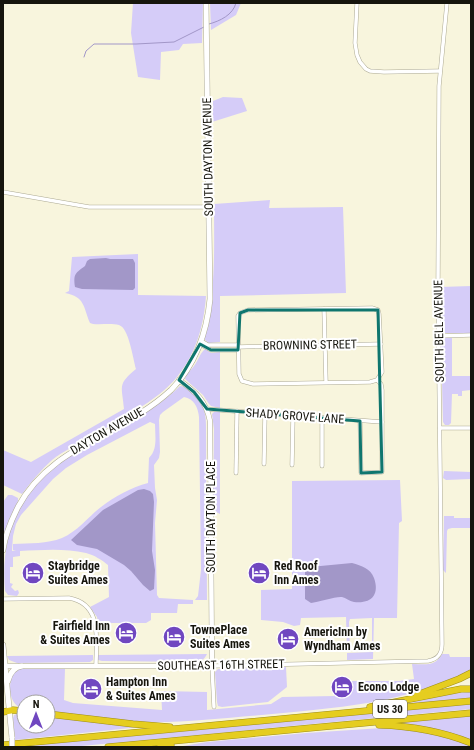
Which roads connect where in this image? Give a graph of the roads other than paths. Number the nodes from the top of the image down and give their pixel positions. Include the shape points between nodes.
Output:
1 (206, 3) edge
2 (357, 3) edge
3 (447, 3) edge
4 (440, 71) junction
5 (3, 192) edge
6 (209, 207) junction
7 (324, 309) junction
8 (209, 311) joint
9 (471, 335) edge
10 (439, 336) junction
11 (200, 343) junction
12 (381, 344) junction
13 (325, 345) junction
14 (238, 347) junction
15 (179, 380) junction
16 (377, 380) junction
17 (326, 382) junction
18 (208, 409) junction
19 (237, 412) junction
20 (265, 414) junction
21 (293, 416) junction
22 (322, 418) junction
23 (360, 421) junction
24 (382, 422) junction
25 (440, 428) junction
26 (471, 428) edge
27 (264, 464) dead end
28 (292, 465) dead end
29 (322, 466) dead end
30 (236, 473) dead end
31 (3, 550) edge
32 (3, 598) edge
33 (3, 645) edge
34 (437, 657) joint
35 (4, 666) edge
36 (22, 666) junction
37 (96, 666) junction
38 (212, 666) junction
39 (471, 673) edge
40 (7, 688) junction
41 (471, 689) edge
42 (471, 701) edge
43 (378, 706) junction
44 (214, 707) dead end
45 (6, 711) edge
46 (471, 713) edge
47 (56, 715) edge
48 (309, 716) junction
49 (179, 728) junction
50 (310, 728) junction
51 (224, 736) junction
52 (471, 742) edge
53 (3, 745) edge
54 (12, 747) edge
55 (108, 747) edge
56 (160, 747) edge

1 - 6 main road, SOUTH DAYTON AVENUE
2 - 4 street via 355,43 358,59 363,66 370,71 384,72
3 - 4 street, SOUTH BELL AVENUE
4 - 10 street, SOUTH BELL AVENUE
5 - 6 street via 95,208
6 - 8 main road, SOUTH DAYTON AVENUE
7 - 12 street via 378,310
7 - 13 street
7 - 14 street via 248,310 240,313
8 - 11 main road, DAYTON AVENUE
9 - 10 street
10 - 25 street, SOUTH BELL AVENUE
11 - 14 street, BROWNING STREET
11 - 15 main road, DAYTON AVENUE
12 - 13 street, BROWNING STREET
12 - 16 street via 382,372
13 - 14 street, BROWNING STREET
13 - 17 street
14 - 17 street via 239,374 242,381 253,384
15 - 18 street via 194,392
15 - 31 main road, DAYTON AVENUE via 157,402 69,454 43,474 14,514
16 - 17 street
16 - 24 street via 382,390
18 - 19 street, SHADY GROVE LANE
18 - 38 street, SOUTH DAYTON PLACE
19 - 20 street, SHADY GROVE LANE
19 - 30 street
20 - 21 street, SHADY GROVE LANE
20 - 27 street
21 - 22 street, SHADY GROVE LANE
21 - 28 street
22 - 23 street, SHADY GROVE LANE
22 - 29 street
23 - 24 street, SHADY GROVE LANE
23 - 24 street via 361,474 382,472
25 - 26 street
25 - 34 street, SOUTH BELL AVENUE via 442,644
32 - 37 street via 69,598 84,604 91,610 94,620
33 - 35 main road
34 - 38 street, SOUTHEAST 16TH STREET via 428,661
35 - 36 street, SOUTHEAST 16TH STREET
35 - 40 main road
36 - 37 street, SOUTHEAST 16TH STREET
36 - 40 main road via 12,671
37 - 38 street, SOUTHEAST 16TH STREET
38 - 44 street
39 - 43 highway via 427,692
40 - 45 main road
41 - 43 highway
42 - 48 highway, US 30
43 - 48 highway
45 - 54 main road, bridge
46 - 50 highway, US 30
47 - 49 highway
48 - 49 highway
49 - 53 highway
50 - 51 highway
50 - 52 highway via 399,726 426,729
51 - 55 highway
51 - 56 highway

